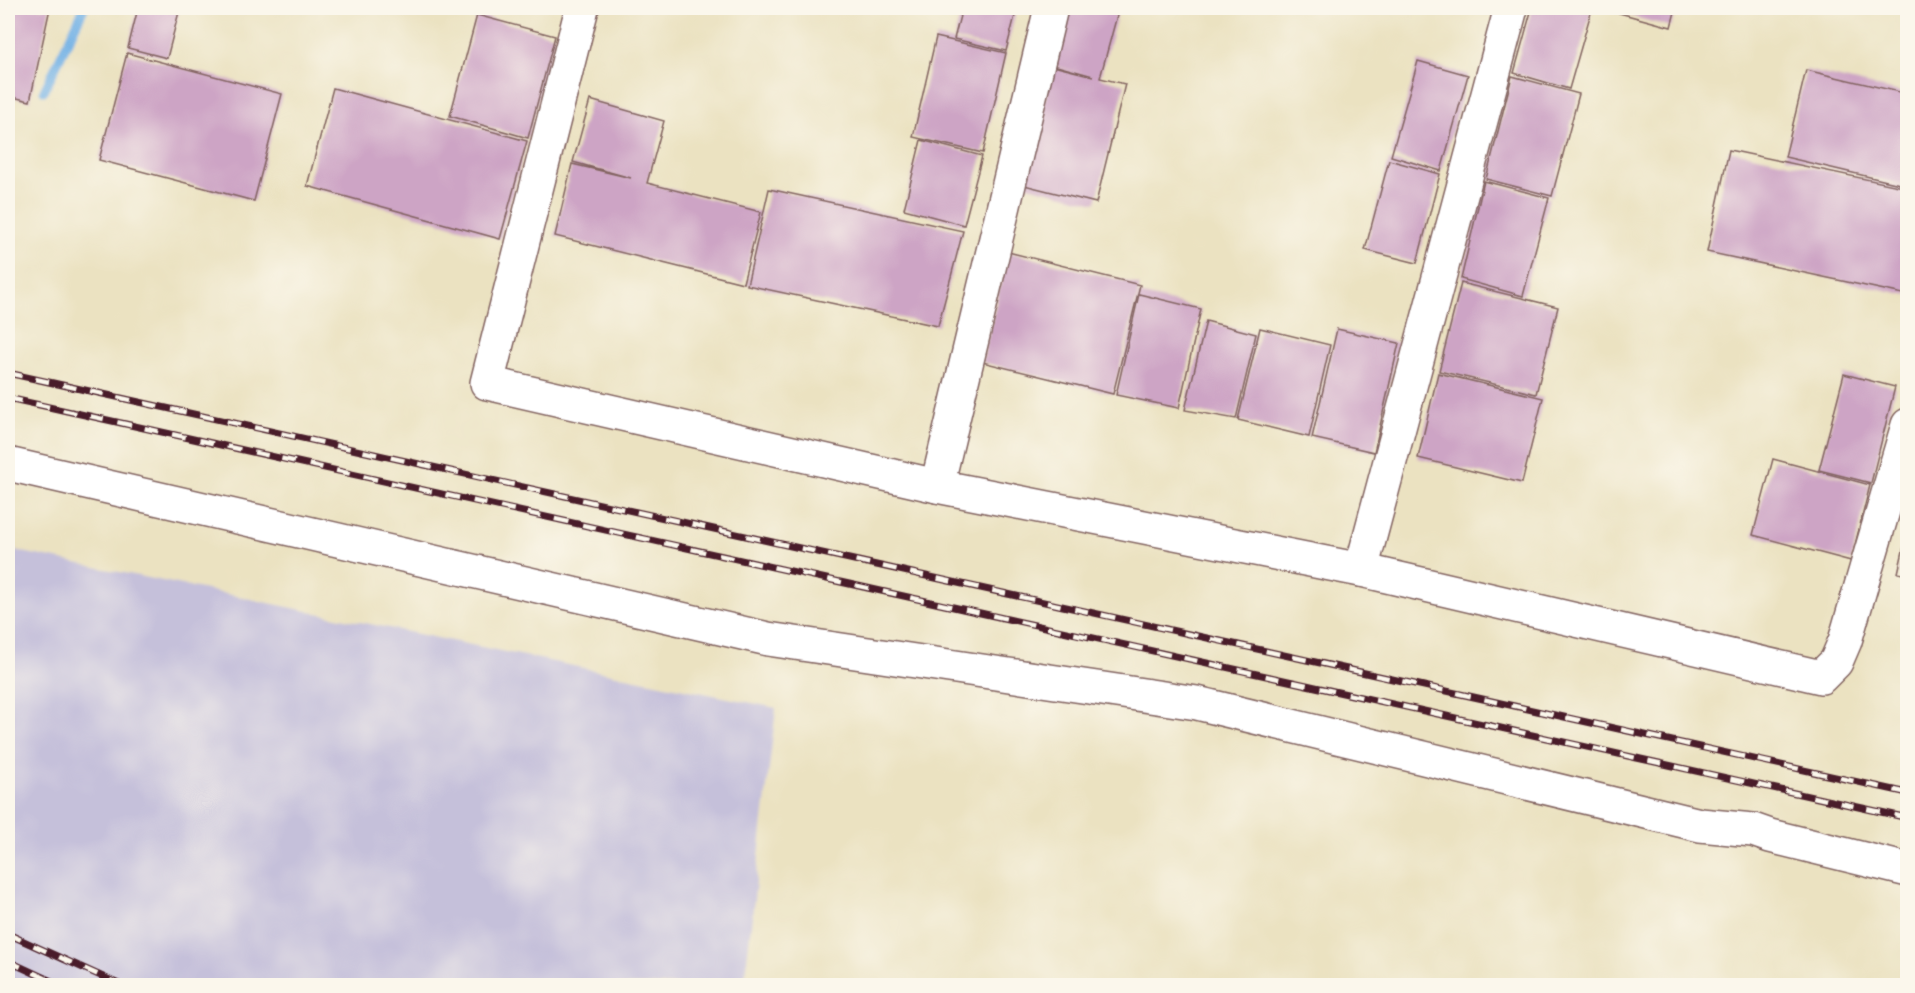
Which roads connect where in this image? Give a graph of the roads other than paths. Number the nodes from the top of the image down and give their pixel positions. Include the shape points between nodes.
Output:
1 (582, 8) edge
2 (1051, 8) edge
3 (1511, 8) edge
4 (1908, 425) edge
5 (8, 464) edge
6 (937, 486) junction
7 (1361, 570) junction
8 (1908, 870) edge

1 - 6 street via 487,383
2 - 6 street
3 - 7 street
4 - 7 street via 1845,641 1836,662 1821,677
5 - 8 street via 768,639 1197,703 1700,825 1753,830
6 - 7 street

